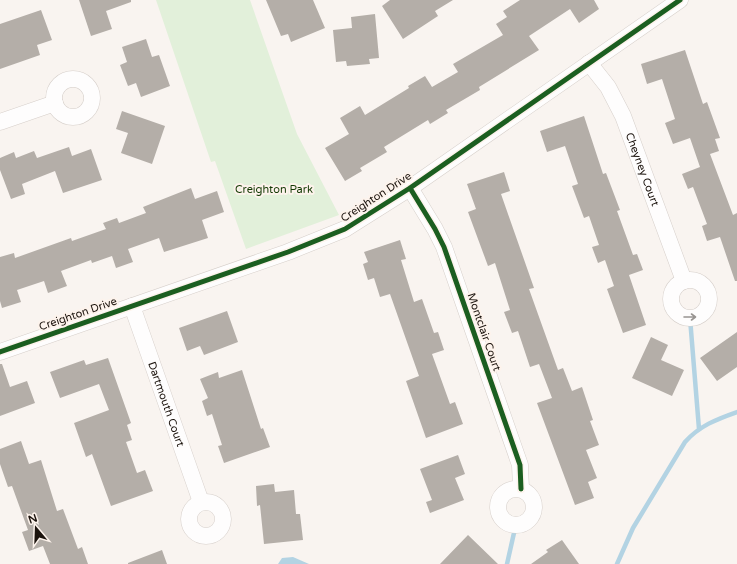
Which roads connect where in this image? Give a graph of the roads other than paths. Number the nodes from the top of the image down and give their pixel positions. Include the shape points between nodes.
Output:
1 (680, 0) edge
2 (589, 63) junction
3 (54, 103) dead end
4 (0, 122) edge
5 (410, 188) junction
6 (684, 281) dead end
7 (132, 306) junction
8 (0, 352) edge
9 (521, 489) dead end
10 (201, 502) dead end

1 - 2 street, Creighton Drive
2 - 5 street, Creighton Drive
2 - 6 street, Cheyney Court via 608,88 623,116
3 - 4 street
5 - 7 street, Creighton Drive via 364,218 322,239
5 - 9 street, Montclair Court via 444,247 520,465
7 - 8 street, Creighton Drive
7 - 10 street, Dartmouth Court

